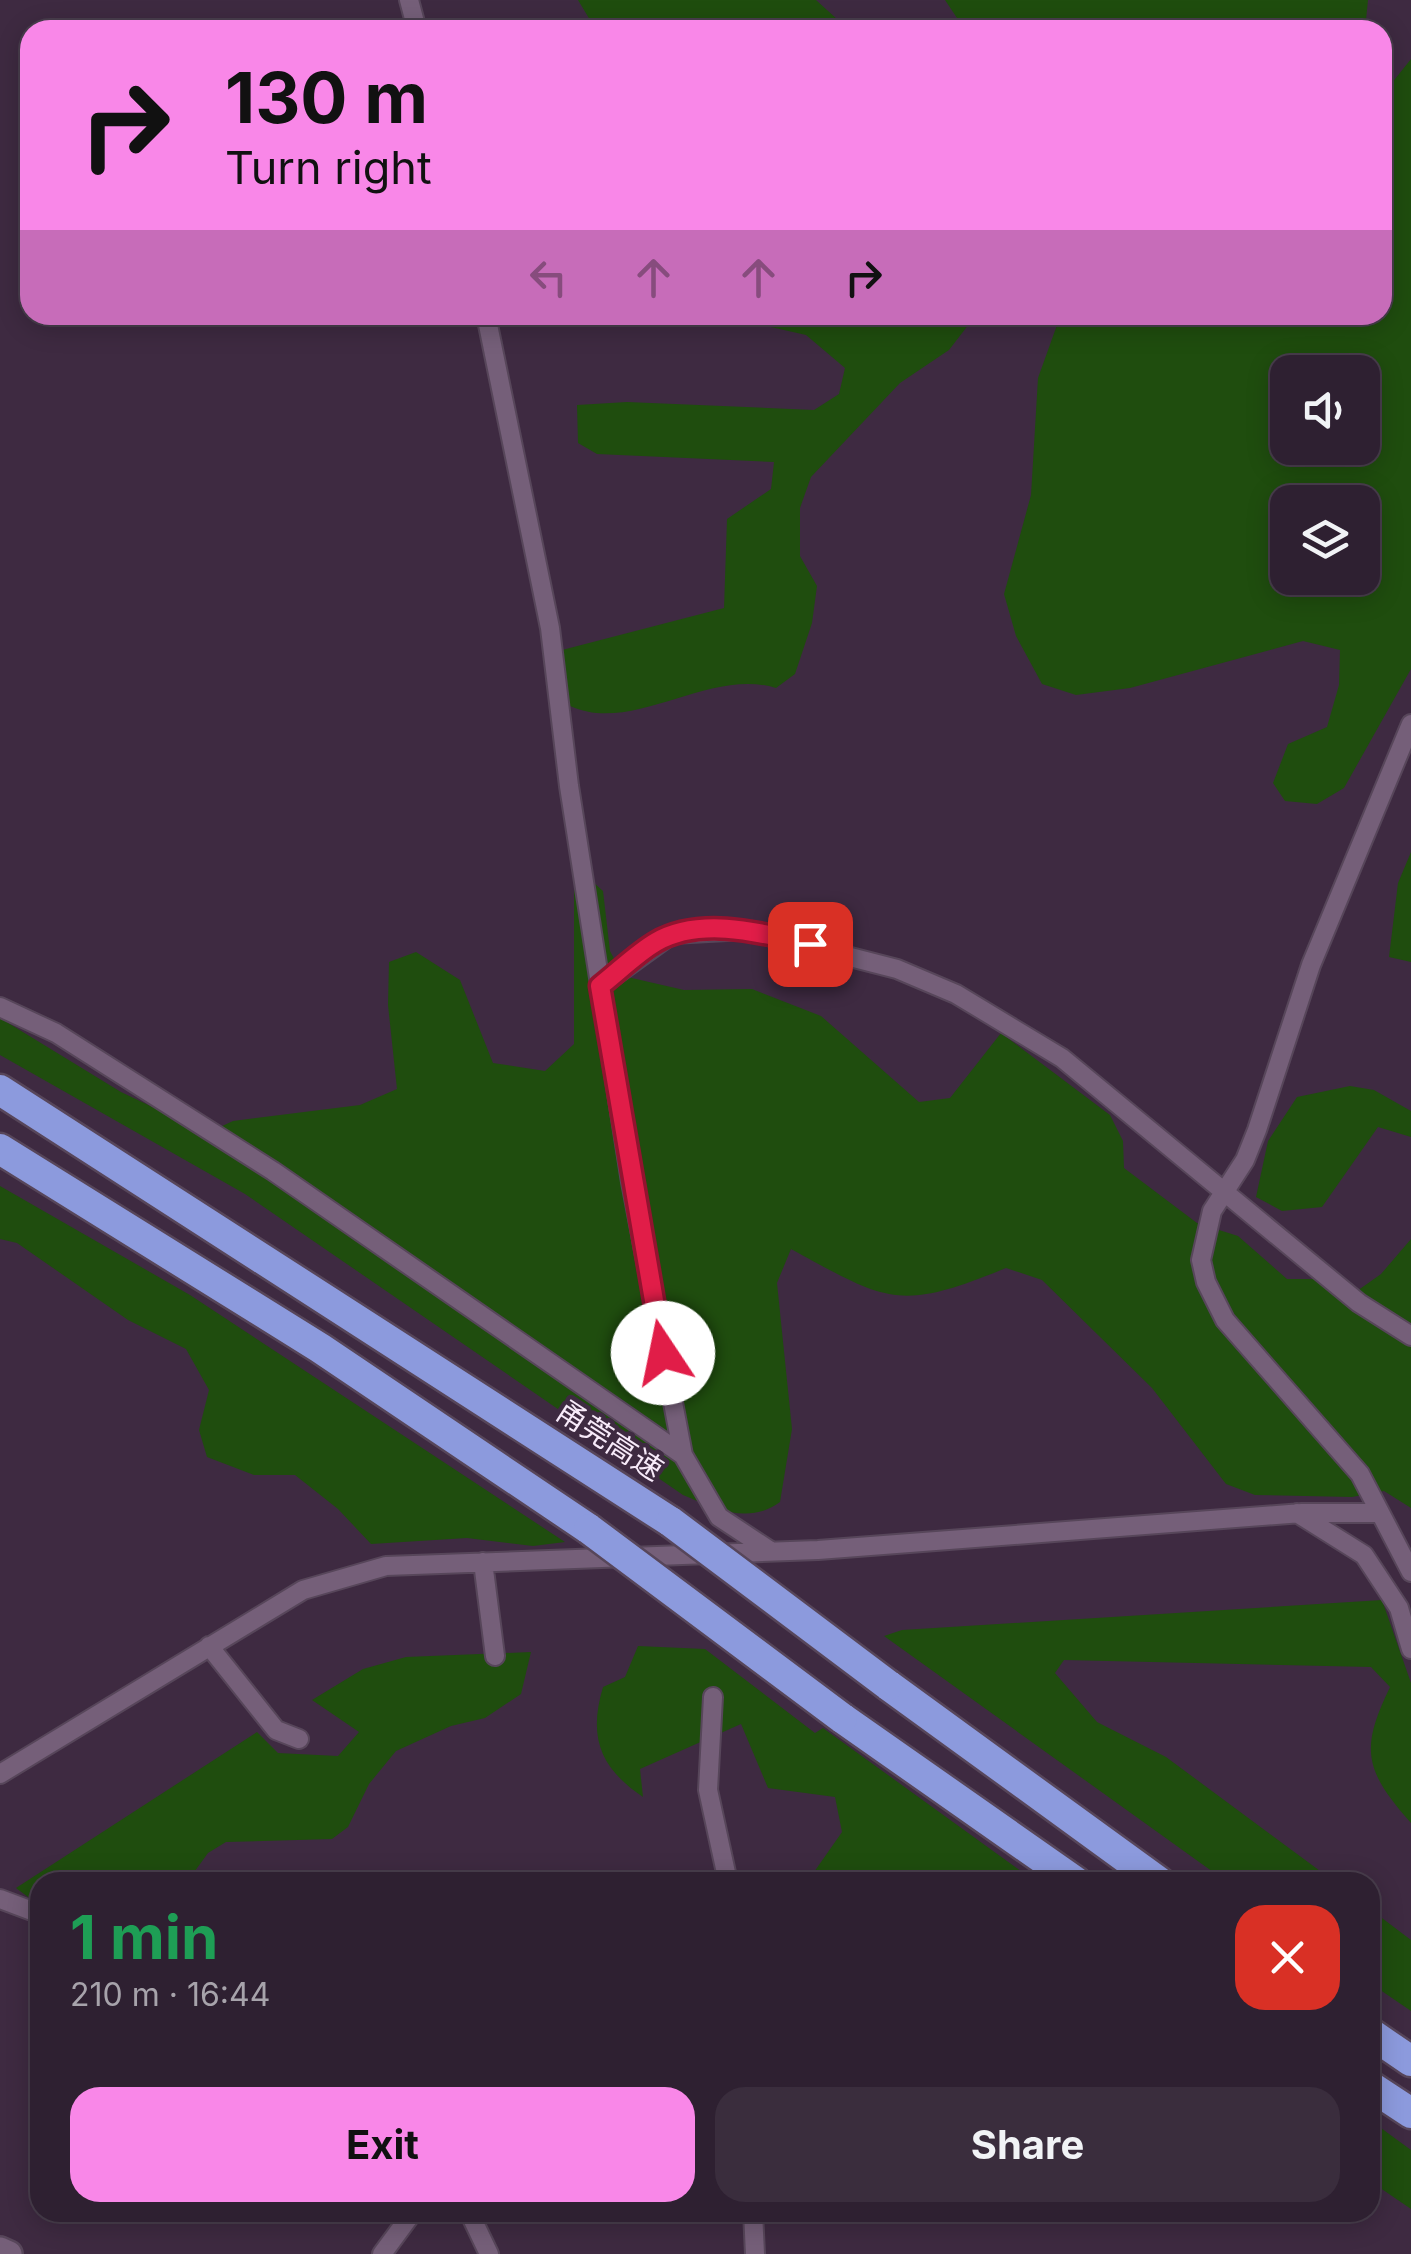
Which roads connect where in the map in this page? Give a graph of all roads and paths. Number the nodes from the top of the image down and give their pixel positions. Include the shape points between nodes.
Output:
1 (488, 325) edge
2 (1411, 724) edge
3 (600, 986) junction
4 (0, 1007) edge
5 (0, 1090) edge
6 (0, 1149) edge
7 (1223, 1194) junction
8 (1411, 1336) edge
9 (683, 1455) junction
10 (1377, 1513) junction
11 (1297, 1514) junction
12 (772, 1551) junction
13 (483, 1562) junction
14 (1411, 1572) edge
15 (209, 1646) junction
16 (1411, 1649) edge
17 (494, 1656) dead end
18 (713, 1696) dead end
19 (300, 1739) dead end
20 (0, 1774) edge
21 (726, 1872) edge
22 (1062, 1872) edge
23 (1145, 1872) edge
24 (0, 1899) edge
25 (30, 1910) edge
26 (1380, 2040) edge
27 (1411, 2061) edge
28 (1380, 2093) edge
29 (1411, 2113) edge
30 (406, 2222) edge
31 (474, 2222) edge
32 (753, 2222) edge
33 (0, 2250) edge
34 (9, 2254) edge
35 (382, 2254) edge
36 (489, 2254) edge
37 (755, 2254) edge

1 - 3 street via 550,628
2 - 7 street via 1311,965 1257,1130
3 - 7 street via 651,944 696,930 745,930 897,969 956,994 1062,1058
3 - 9 street
4 - 9 street via 56,1032 273,1172
5 - 23 highway, 甬莞高速, bridge via 672,1522
6 - 22 highway, bridge via 320,1348 589,1529
7 - 8 street via 1359,1303
7 - 10 street via 1204,1237 1206,1282 1225,1320 1360,1474
9 - 12 street via 718,1517
10 - 11 street
10 - 14 street
11 - 12 street
11 - 16 street via 1364,1555 1399,1608
12 - 13 street
13 - 15 street via 386,1566 303,1590
13 - 17 street
15 - 19 street via 276,1730
15 - 20 street
18 - 21 street via 708,1790
24 - 25 street
26 - 27 highway
28 - 29 highway
30 - 35 street
31 - 36 street
32 - 37 street
33 - 34 street

